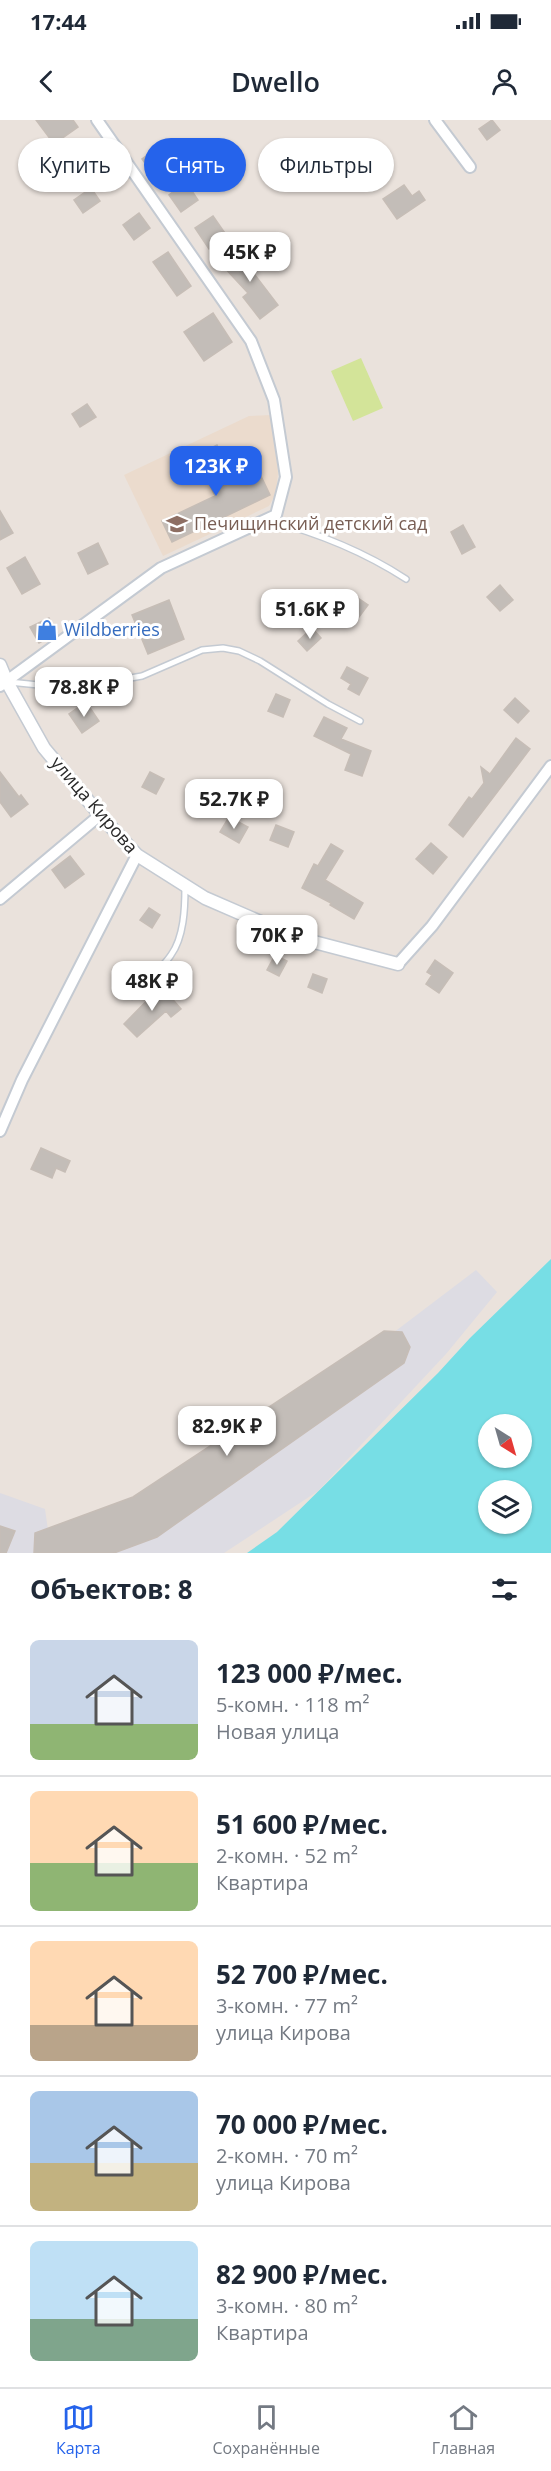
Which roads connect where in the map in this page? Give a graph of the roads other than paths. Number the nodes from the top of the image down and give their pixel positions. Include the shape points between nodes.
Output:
1 (97, 120) edge
2 (435, 120) edge
3 (470, 167) dead end
4 (271, 517) junction
5 (406, 579) dead end
6 (0, 665) edge
7 (4, 684) edge
8 (360, 721) dead end
9 (551, 766) edge
10 (100, 815) junction
11 (137, 855) junction
12 (185, 885) junction
13 (0, 899) edge
14 (398, 964) joint
15 (132, 996) dead end
16 (0, 1131) edge

1 - 4 street via 251,341 274,400 286,477
2 - 3 street
4 - 5 lane via 356,549
4 - 7 street via 161,568
6 - 7 street, улица Кирова
7 - 8 lane via 68,688 90,685 142,676 202,650 223,648 260,661
7 - 10 street, улица Кирова via 44,748
9 - 14 street via 432,926
10 - 11 street, улица Кирова
10 - 13 street
11 - 12 street, улица Кирова
11 - 16 street
12 - 14 street, улица Кирова via 205,898 295,937
12 - 15 lane via 176,947

